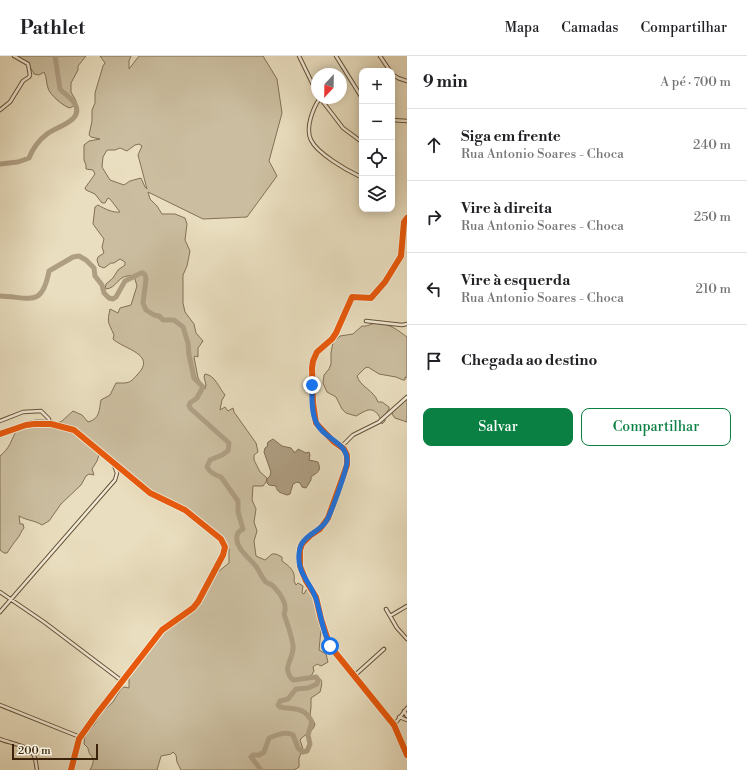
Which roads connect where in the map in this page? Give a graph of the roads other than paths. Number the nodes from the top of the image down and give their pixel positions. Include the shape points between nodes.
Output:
1 (14, 56) edge
2 (299, 56) edge
3 (336, 56) edge
4 (380, 56) edge
5 (388, 68) edge
6 (395, 76) edge
7 (311, 81) edge
8 (407, 81) edge
9 (359, 94) edge
10 (317, 104) edge
11 (325, 104) edge
12 (0, 110) edge
13 (395, 120) edge
14 (407, 121) edge
15 (359, 140) edge
16 (359, 176) dead end
17 (407, 218) edge
18 (366, 321) dead end
19 (407, 324) edge
20 (407, 397) edge
21 (0, 420) edge
22 (49, 424) junction
23 (0, 434) edge
24 (342, 446) junction
25 (113, 462) junction
26 (0, 592) edge
27 (10, 600) junction
28 (407, 606) edge
29 (386, 608) dead end
30 (0, 612) edge
31 (390, 616) junction
32 (407, 639) edge
33 (384, 649) dead end
34 (354, 676) junction
35 (122, 681) junction
36 (0, 705) edge
37 (407, 708) edge
38 (404, 711) junction
39 (407, 716) edge
40 (400, 717) junction
41 (407, 720) edge
42 (394, 725) junction
43 (80, 737) junction
44 (0, 740) edge
45 (407, 755) edge
46 (37, 770) edge
47 (71, 770) edge

1 - 12 street via 28,64 30,74 10,102
2 - 7 street
3 - 9 street
4 - 5 street
6 - 8 street
10 - 16 street via 312,112 309,131 311,139 341,167
11 - 15 street via 343,128
13 - 14 street
17 - 24 street via 404,222 401,256 385,282 371,298 352,297 336,333 317,352 313,361 312,403 316,423 333,441
18 - 19 street
20 - 24 street via 379,422 353,434
21 - 22 street via 23,412 41,411 49,419
22 - 23 street via 26,425
22 - 25 street via 74,430
24 - 34 street via 347,455 347,465 332,511 322,527 302,544 300,566 317,602 330,646
25 - 27 street via 117,473 115,480
25 - 35 street via 150,493 190,514 221,539 225,547 196,605 162,630
26 - 27 street
27 - 30 street
27 - 35 street via 34,614
28 - 31 street
29 - 31 street
31 - 32 street
33 - 34 street
34 - 42 street
35 - 43 street
36 - 43 street
37 - 38 street
38 - 39 street
38 - 40 street
40 - 41 street
40 - 42 street
42 - 45 street
43 - 47 street
44 - 46 street via 31,752

